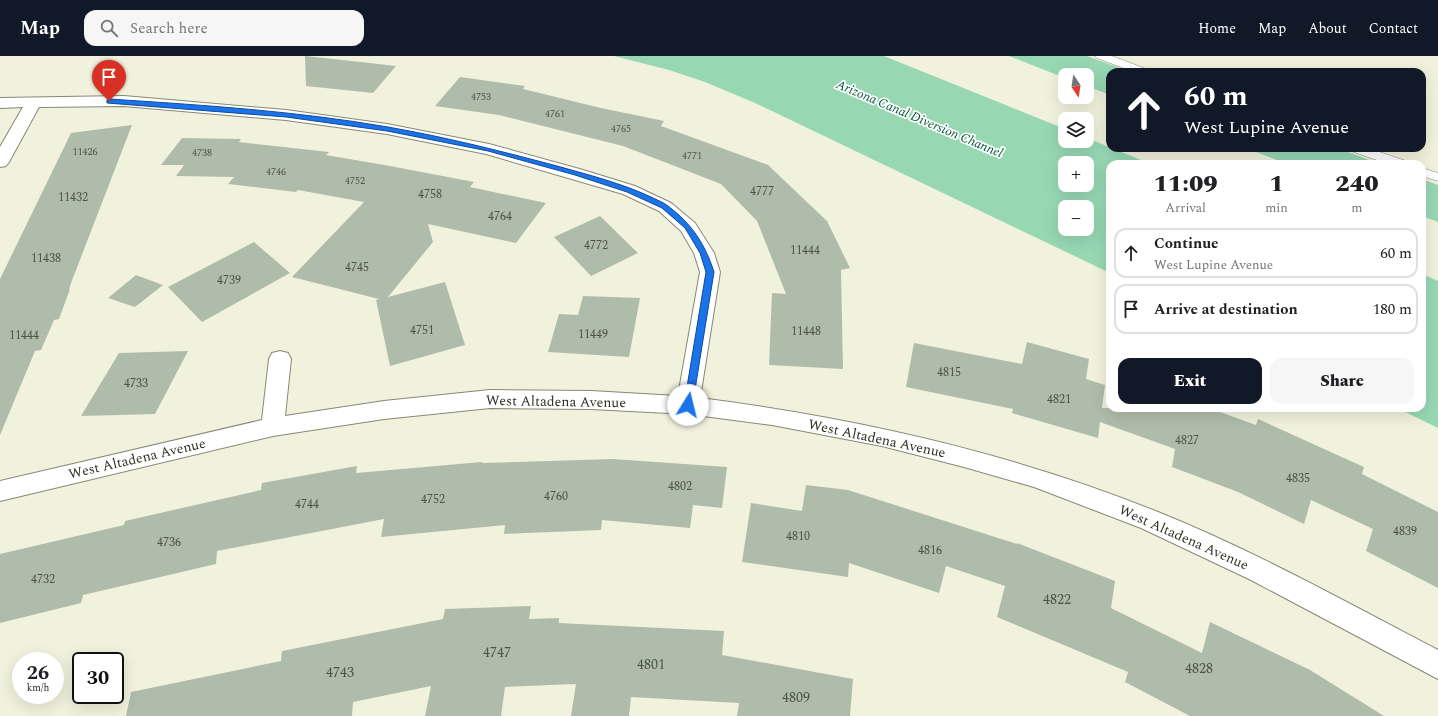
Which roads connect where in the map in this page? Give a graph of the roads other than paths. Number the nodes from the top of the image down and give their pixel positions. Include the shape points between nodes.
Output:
1 (1101, 56) edge
2 (1134, 68) edge
3 (34, 102) junction
4 (0, 103) edge
5 (1367, 152) edge
6 (1390, 160) edge
7 (0, 162) edge
8 (1426, 173) edge
9 (1438, 177) edge
10 (280, 359) dead end
11 (688, 405) junction
12 (273, 427) junction
13 (0, 491) edge
14 (1438, 665) edge

1 - 2 lane
3 - 4 street
3 - 7 street
3 - 11 street via 124,101 286,115 387,129 489,149 629,190 665,207 688,227 704,253 710,272
5 - 6 lane
8 - 9 lane
10 - 12 street
11 - 12 street, West Altadena Avenue via 591,400 490,399 384,410
11 - 14 street, West Altadena Avenue via 772,416 882,437 1036,478 1157,523 1258,570
12 - 13 street, West Altadena Avenue

